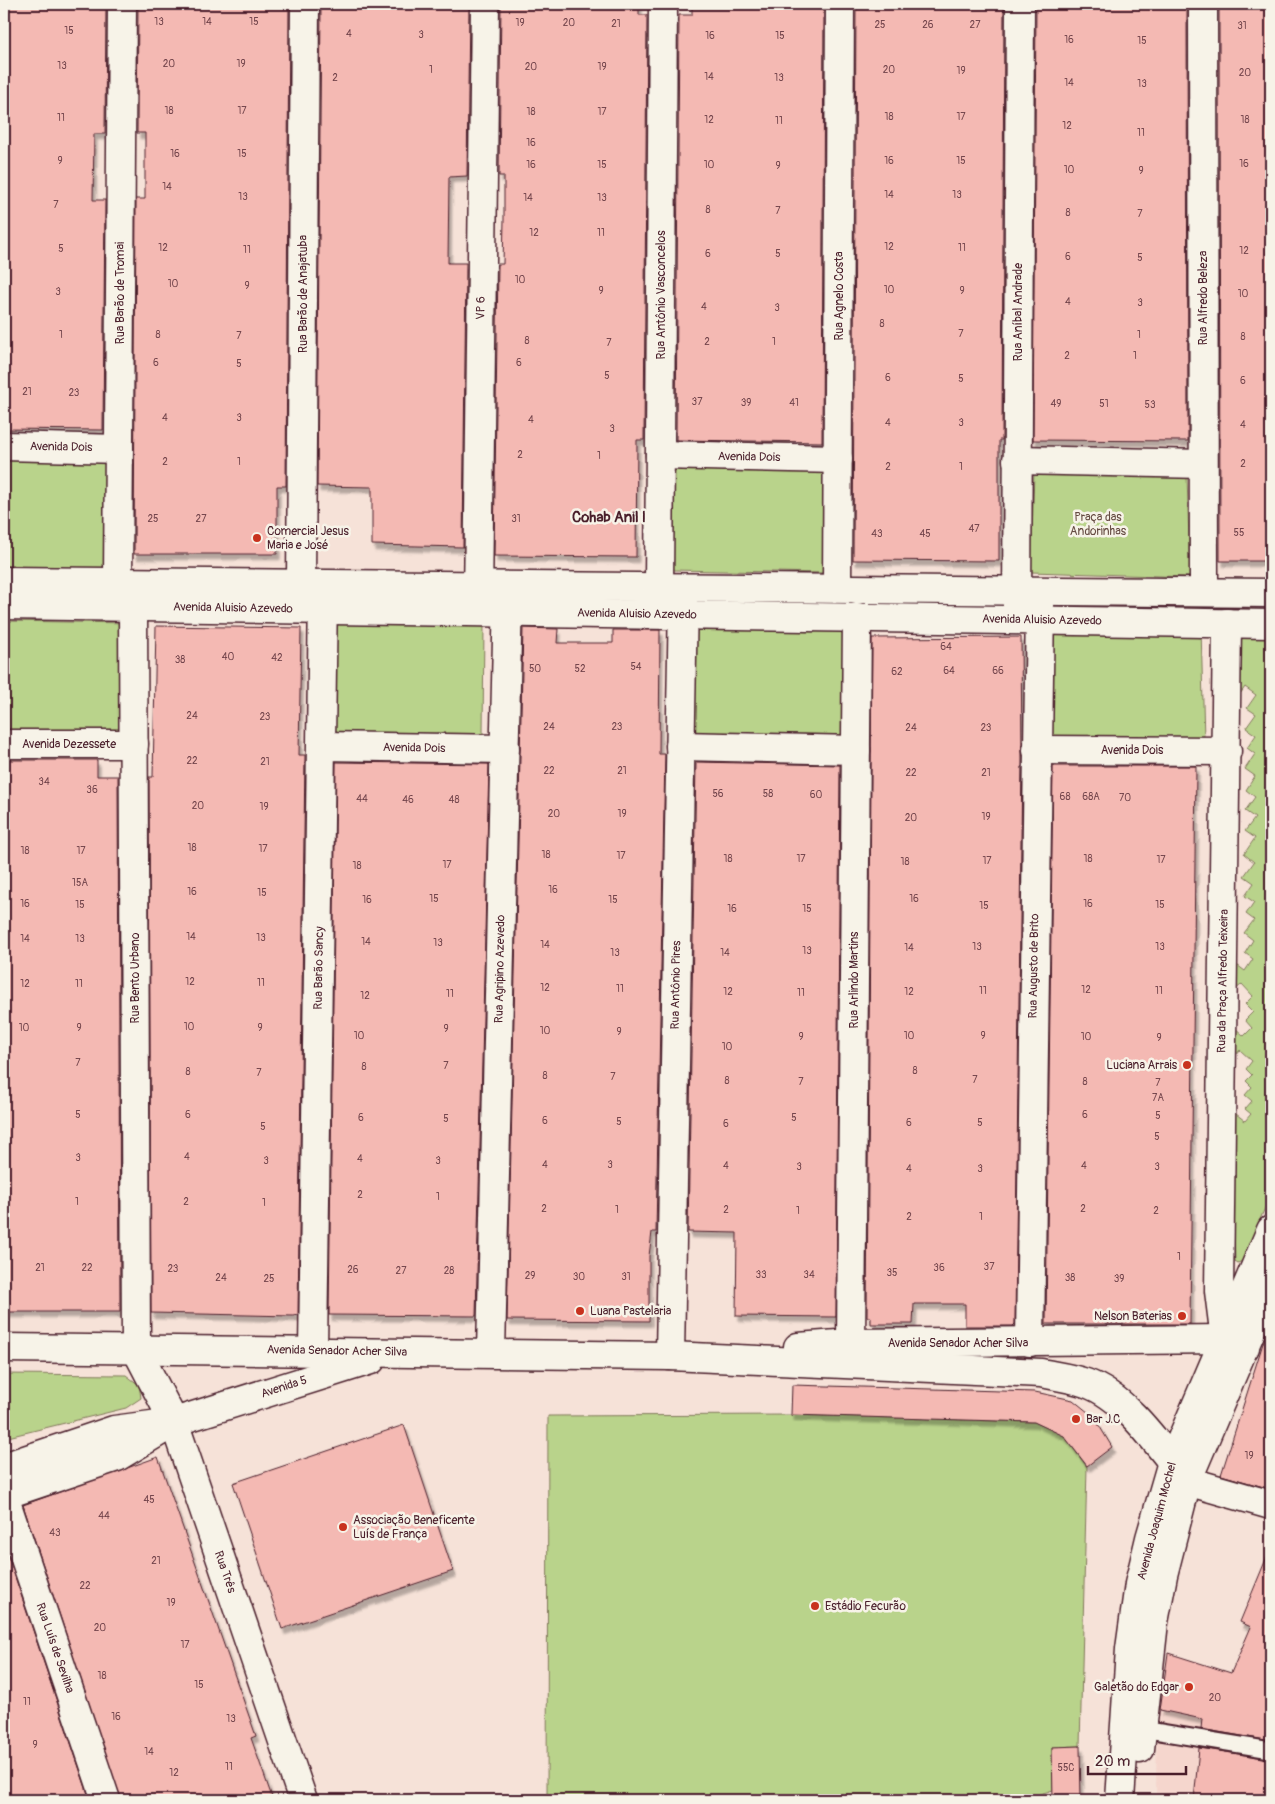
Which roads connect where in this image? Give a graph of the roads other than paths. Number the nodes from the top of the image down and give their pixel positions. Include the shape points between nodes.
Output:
1 (122, 4) edge
2 (305, 4) edge
3 (485, 4) edge
4 (663, 4) edge
5 (840, 4) edge
6 (1020, 4) edge
7 (1203, 4) edge
8 (4, 446) edge
9 (118, 449) junction
10 (660, 455) junction
11 (838, 458) junction
12 (1018, 460) junction
13 (1203, 464) junction
14 (4, 581) edge
15 (118, 582) junction
16 (478, 585) junction
17 (508, 585) junction
18 (671, 587) junction
19 (837, 588) junction
20 (1028, 590) junction
21 (316, 592) junction
22 (1204, 592) junction
23 (1271, 593) edge
24 (4, 605) edge
25 (133, 607) junction
26 (478, 612) junction
27 (508, 612) junction
28 (682, 615) junction
29 (857, 617) junction
30 (1028, 620) junction
31 (1228, 623) junction
32 (1271, 624) edge
33 (4, 744) edge
34 (134, 744) junction
35 (323, 746) junction
36 (680, 746) junction
37 (505, 749) junction
38 (856, 750) junction
39 (1037, 750) junction
40 (1227, 750) junction
41 (1271, 1230) edge
42 (1271, 1284) edge
43 (1030, 1342) junction
44 (851, 1343) junction
45 (1235, 1343) junction
46 (4, 1348) edge
47 (136, 1349) junction
48 (313, 1351) junction
49 (394, 1352) junction
50 (491, 1354) junction
51 (670, 1356) junction
52 (174, 1422) junction
53 (4, 1467) edge
54 (1179, 1472) junction
55 (4, 1496) edge
56 (1271, 1505) edge
57 (1142, 1729) junction
58 (1271, 1750) edge
59 (106, 1800) edge
60 (303, 1800) edge
61 (1120, 1800) edge
62 (1137, 1800) edge

1 - 9 street, Rua Barão de Tromai
2 - 21 street, Rua Barão de Anajatuba
3 - 16 street, VP 6
4 - 10 street, Rua Antônio Vasconcelos
5 - 11 street, Rua Agnelo Costa
6 - 12 street, Rua Aníbal Andrade
7 - 13 street, Rua Alfredo Beleza
8 - 9 street, Avenida Dois
9 - 15 street, Rua Barão de Tromai
10 - 11 street, Avenida Dois
10 - 18 street, Rua Antônio Vasconcelos
11 - 19 street, Rua Agnelo Costa
12 - 13 street
12 - 20 street, Rua Aníbal Andrade
13 - 22 street, Rua Alfredo Beleza
14 - 15 street, Avenida Aluisio Azevedo
15 - 21 street, Avenida Aluisio Azevedo
16 - 17 street, Avenida Aluisio Azevedo
16 - 21 street, Avenida Aluisio Azevedo
16 - 26 street, VP 6
17 - 18 street, Avenida Aluisio Azevedo
17 - 27 street, Rua Agripino Azevedo
18 - 19 street, Avenida Aluisio Azevedo
18 - 28 street, Rua Antônio Vasconcelos
19 - 20 street, Avenida Aluisio Azevedo
20 - 22 street, Avenida Aluisio Azevedo
20 - 30 street, Rua Aníbal Andrade
21 - 25 street, Avenida Aluisio Azevedo
21 - 26 street, Avenida Aluisio Azevedo
21 - 35 street, Rua Barão Sancy
22 - 23 street, Avenida Aluisio Azevedo
24 - 25 street, Avenida Aluisio Azevedo
25 - 34 street, Rua Bento Urbano
26 - 27 street, Avenida Aluisio Azevedo
27 - 28 street, Avenida Aluisio Azevedo
27 - 37 street, Rua Agripino Azevedo
28 - 29 street, Avenida Aluisio Azevedo
28 - 36 street, Rua Antônio Pires
29 - 30 street, Avenida Aluisio Azevedo
29 - 38 street, Rua Arlindo Martins
30 - 31 street, Avenida Aluisio Azevedo
30 - 39 street, Rua Augusto de Brito
31 - 32 street, Avenida Aluisio Azevedo
31 - 40 street, Rua da Praça Alfredo Teixeira
33 - 34 street, Avenida Dezessete
34 - 47 street, Rua Bento Urbano
35 - 37 street, Avenida Dois
35 - 48 street, Rua Barão Sancy
36 - 38 street
36 - 51 street, Rua Antônio Pires
37 - 50 street, Rua Agripino Azevedo
38 - 44 street, Rua Arlindo Martins
39 - 40 street, Avenida Dois
39 - 43 street, Rua Augusto de Brito
40 - 45 street, Rua da Praça Alfredo Teixeira via 1219,1291
41 - 45 street, Avenida Joaquim Mochel
42 - 45 street, Avenida Joaquim Mochel
43 - 44 street, Avenida Senador Acher Silva
43 - 45 street, Avenida Senador Acher Silva
44 - 51 street, Avenida Senador Acher Silva
45 - 54 street, Avenida Joaquim Mochel
46 - 47 street, Avenida Senador Acher Silva
47 - 48 street, Avenida Senador Acher Silva
47 - 52 street, Rua Três
48 - 49 street, Avenida Senador Acher Silva
49 - 50 street, Avenida Senador Acher Silva
49 - 52 street, Avenida 5
50 - 51 street, Avenida Senador Acher Silva
51 - 54 street, Avenida Senador Acher Silva via 1041,1373 1086,1383 1106,1393 1129,1411
52 - 53 street, Avenida 5 via 114,1430
52 - 55 street, Avenida 5 via 117,1457
52 - 60 street, Rua Três
54 - 56 street
54 - 57 street, Avenida Joaquim Mochel
54 - 61 street, Avenida Joaquim Mochel via 1150,1538 1136,1602 1125,1703
55 - 59 street, Rua Luís de Sevilha
57 - 58 lane
57 - 62 street, Avenida Joaquim Mochel

